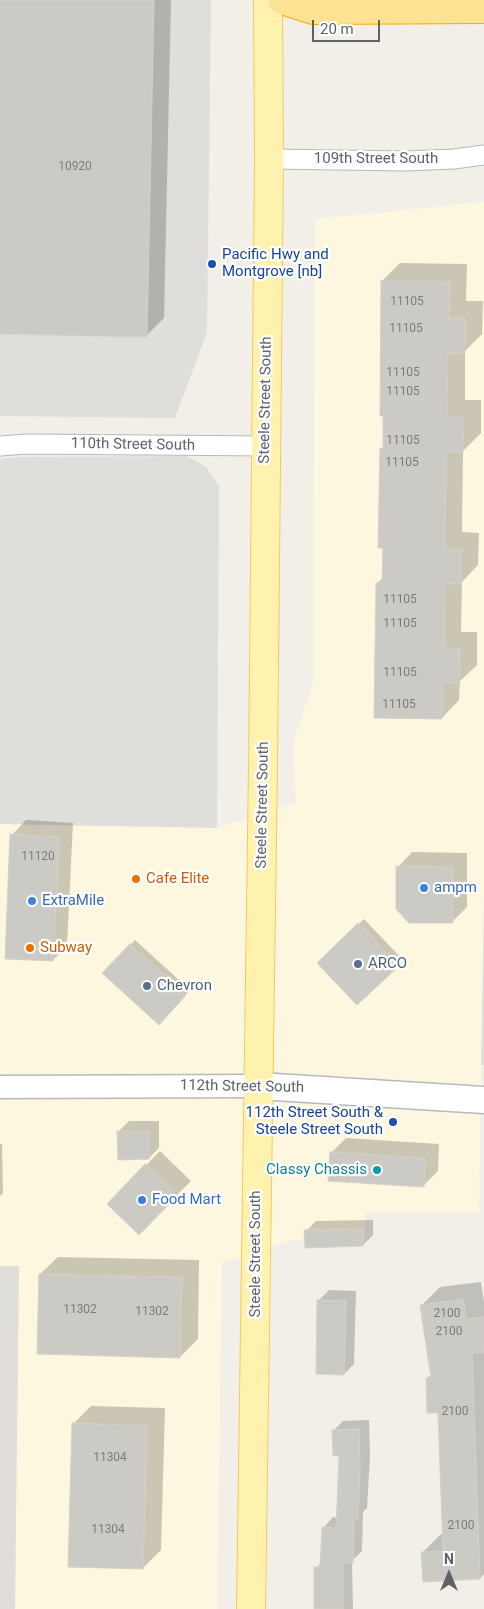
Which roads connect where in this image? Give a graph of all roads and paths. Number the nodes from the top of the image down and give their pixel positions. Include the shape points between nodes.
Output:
1 (268, 0) edge
2 (282, 0) edge
3 (484, 9) edge
4 (484, 155) edge
5 (269, 159) junction
6 (0, 446) edge
7 (266, 446) junction
8 (259, 1086) junction
9 (0, 1087) edge
10 (484, 1100) edge
11 (252, 1609) edge

1 - 5 main road, Steele Street South
2 - 3 highway via 313,10
4 - 5 street, 109th Street South via 406,161
5 - 7 main road, Steele Street South
6 - 7 street, 110th Street South
7 - 8 main road, Steele Street South
8 - 9 street, 112th Street South
8 - 10 main road, 112th Street South
8 - 11 main road, Steele Street South

